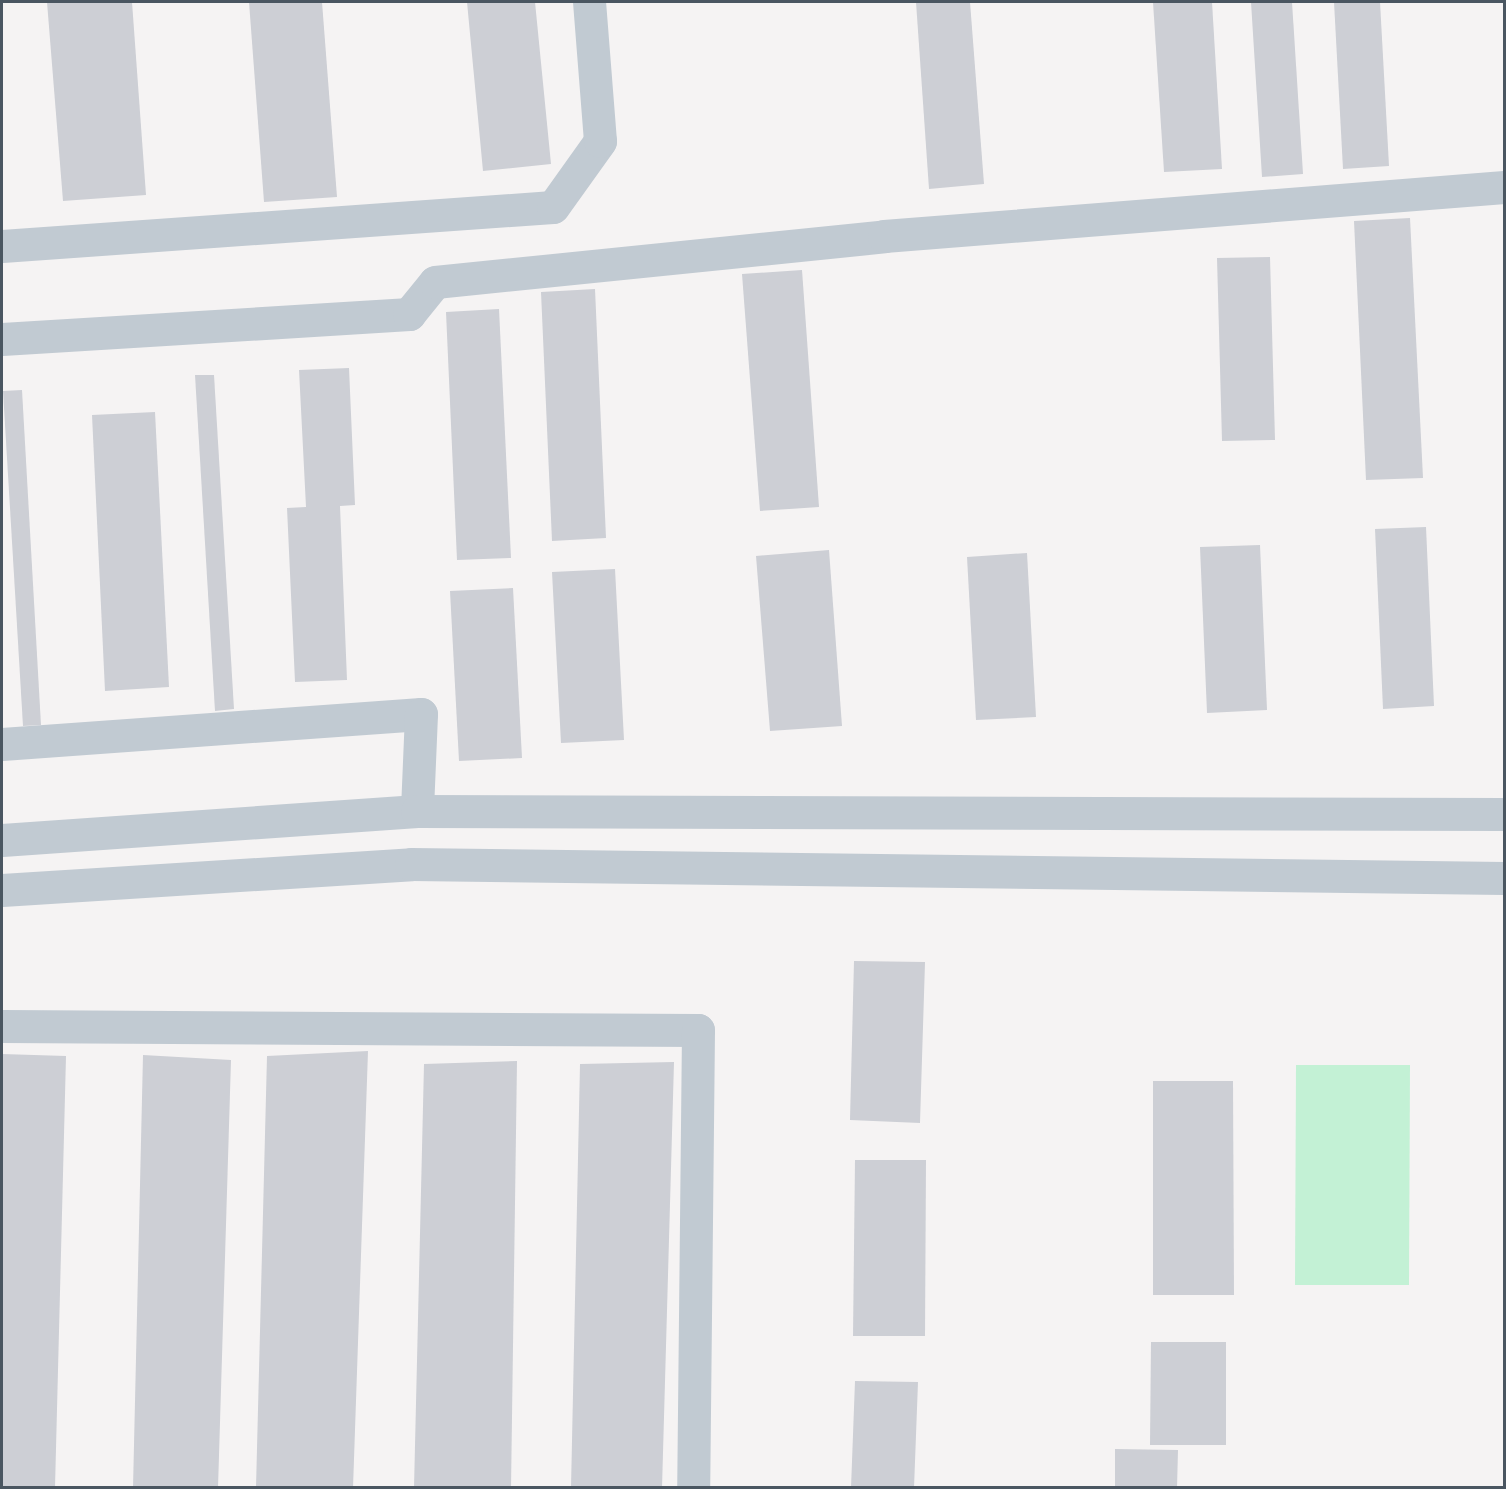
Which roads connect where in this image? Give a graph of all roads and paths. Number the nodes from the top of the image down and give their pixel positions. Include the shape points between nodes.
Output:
1 (589, 2) edge
2 (1504, 188) edge
3 (2, 246) edge
4 (2, 339) edge
5 (2, 744) edge
6 (417, 811) junction
7 (1504, 814) edge
8 (2, 840) edge
9 (1504, 878) edge
10 (2, 890) edge
11 (2, 1026) edge
12 (693, 1488) edge

1 - 3 street via 600,141 553,207
2 - 4 street via 896,235 435,282 409,314
5 - 6 street via 421,714
6 - 7 street
6 - 8 street
9 - 10 street via 411,864
11 - 12 street via 698,1030

